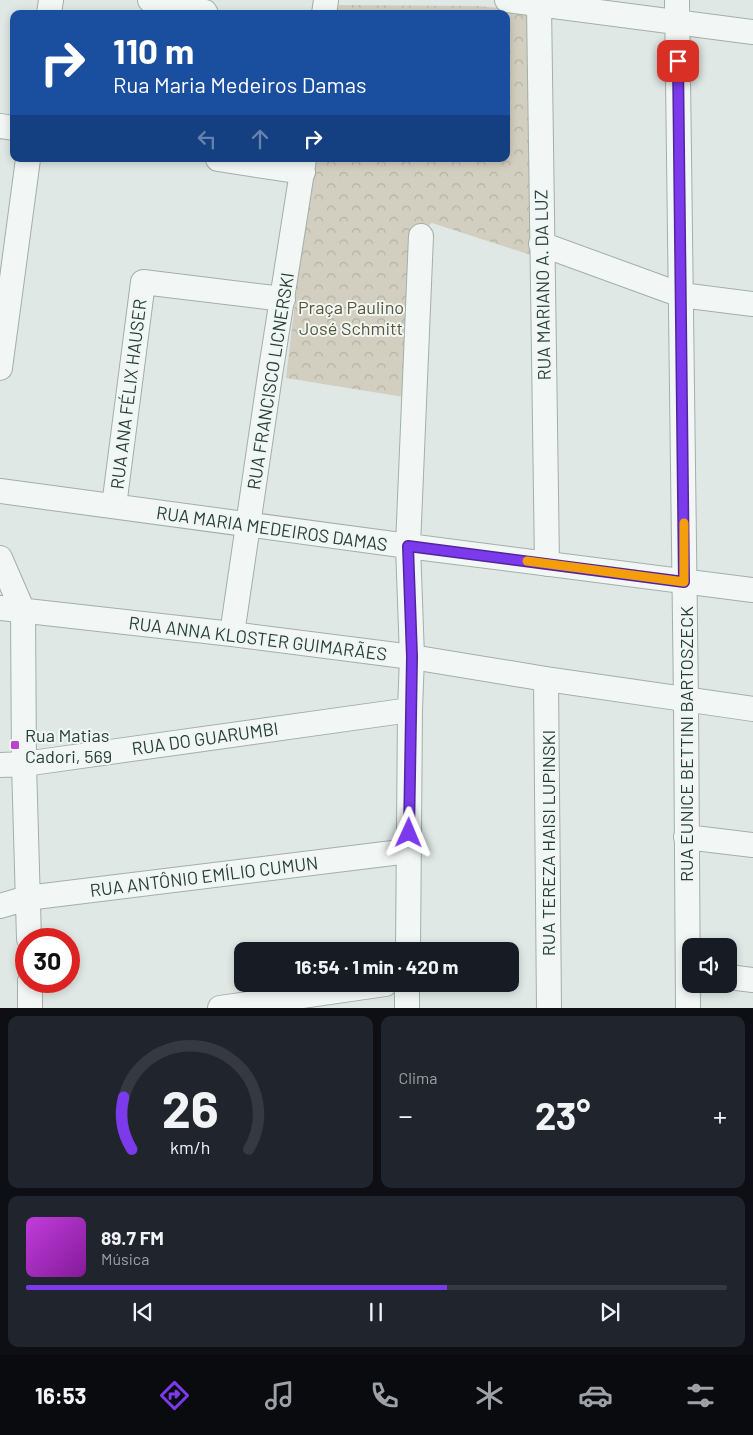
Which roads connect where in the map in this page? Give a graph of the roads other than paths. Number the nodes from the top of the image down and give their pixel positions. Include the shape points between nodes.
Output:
1 (150, 0) edge
2 (507, 0) edge
3 (539, 5) junction
4 (196, 10) edge
5 (677, 11) edge
6 (753, 32) edge
7 (28, 162) edge
8 (260, 162) edge
9 (303, 165) edge
10 (421, 236) dead end
11 (541, 244) junction
12 (681, 295) junction
13 (283, 299) junction
14 (753, 304) edge
15 (0, 368) edge
16 (0, 491) edge
17 (114, 506) junction
18 (248, 524) junction
19 (408, 546) junction
20 (0, 558) edge
21 (547, 564) junction
22 (684, 582) junction
23 (753, 590) edge
24 (0, 608) edge
25 (24, 611) junction
26 (232, 634) junction
27 (412, 657) junction
28 (546, 680) junction
29 (686, 700) junction
30 (753, 709) edge
31 (410, 710) junction
32 (24, 764) junction
33 (0, 765) edge
34 (686, 837) junction
35 (753, 845) edge
36 (408, 851) junction
37 (28, 898) junction
38 (0, 906) edge
39 (28, 928) edge
40 (689, 938) edge
41 (408, 942) edge
42 (737, 978) edge
43 (753, 980) edge
44 (330, 992) edge
45 (408, 992) edge
46 (30, 993) edge
47 (689, 993) edge
48 (30, 1008) edge
49 (220, 1008) edge
50 (407, 1008) edge
51 (549, 1008) edge
52 (688, 1008) edge

1 - 4 street
2 - 3 street
3 - 5 street
3 - 11 street, RUA MARIANO A. DA LUZ
5 - 6 street
5 - 12 street, RUA EUNICE BETTINI BARTOSZECK
7 - 15 street
8 - 9 street
9 - 13 street, RUA FRANCISCO LICNERSKI
10 - 19 street
11 - 12 street
11 - 21 street, RUA MARIANO A. DA LUZ
12 - 14 street
12 - 22 street, RUA EUNICE BETTINI BARTOSZECK
13 - 17 street, RUA ANA FÉLIX HAUSER via 143,282
13 - 18 street, RUA FRANCISCO LICNERSKI
16 - 17 street, RUA MARIA MEDEIROS DAMAS
17 - 18 street, RUA MARIA MEDEIROS DAMAS
18 - 19 street, RUA MARIA MEDEIROS DAMAS
18 - 26 street, RUA FRANCISCO LICNERSKI
19 - 21 street, RUA MARIA MEDEIROS DAMAS
19 - 27 street
20 - 25 street
21 - 22 street, RUA MARIA MEDEIROS DAMAS
22 - 23 street, RUA MARIA MEDEIROS DAMAS
22 - 29 street, RUA EUNICE BETTINI BARTOSZECK
24 - 25 street, RUA ANNA KLOSTER GUIMARÃES
25 - 26 street, RUA ANNA KLOSTER GUIMARÃES
25 - 32 street
26 - 27 street, RUA ANNA KLOSTER GUIMARÃES
27 - 28 street, RUA ANNA KLOSTER GUIMARÃES
27 - 31 street
28 - 29 street, RUA ANNA KLOSTER GUIMARÃES
28 - 51 street, RUA TEREZA HAISI LUPINSKI
29 - 30 street, RUA ANNA KLOSTER GUIMARÃES
29 - 34 street, RUA EUNICE BETTINI BARTOSZECK
31 - 32 street, RUA DO GUARUMBI
31 - 36 street
32 - 33 street, RUA DO GUARUMBI
32 - 37 street
34 - 35 street
34 - 40 street, RUA EUNICE BETTINI BARTOSZECK
36 - 37 street, RUA ANTÔNIO EMÍLIO CUMUN
36 - 41 street
37 - 38 street, RUA ANTÔNIO EMÍLIO CUMUN
37 - 39 street
42 - 43 street
44 - 49 street
45 - 50 street
46 - 48 street
47 - 52 street, RUA EUNICE BETTINI BARTOSZECK

